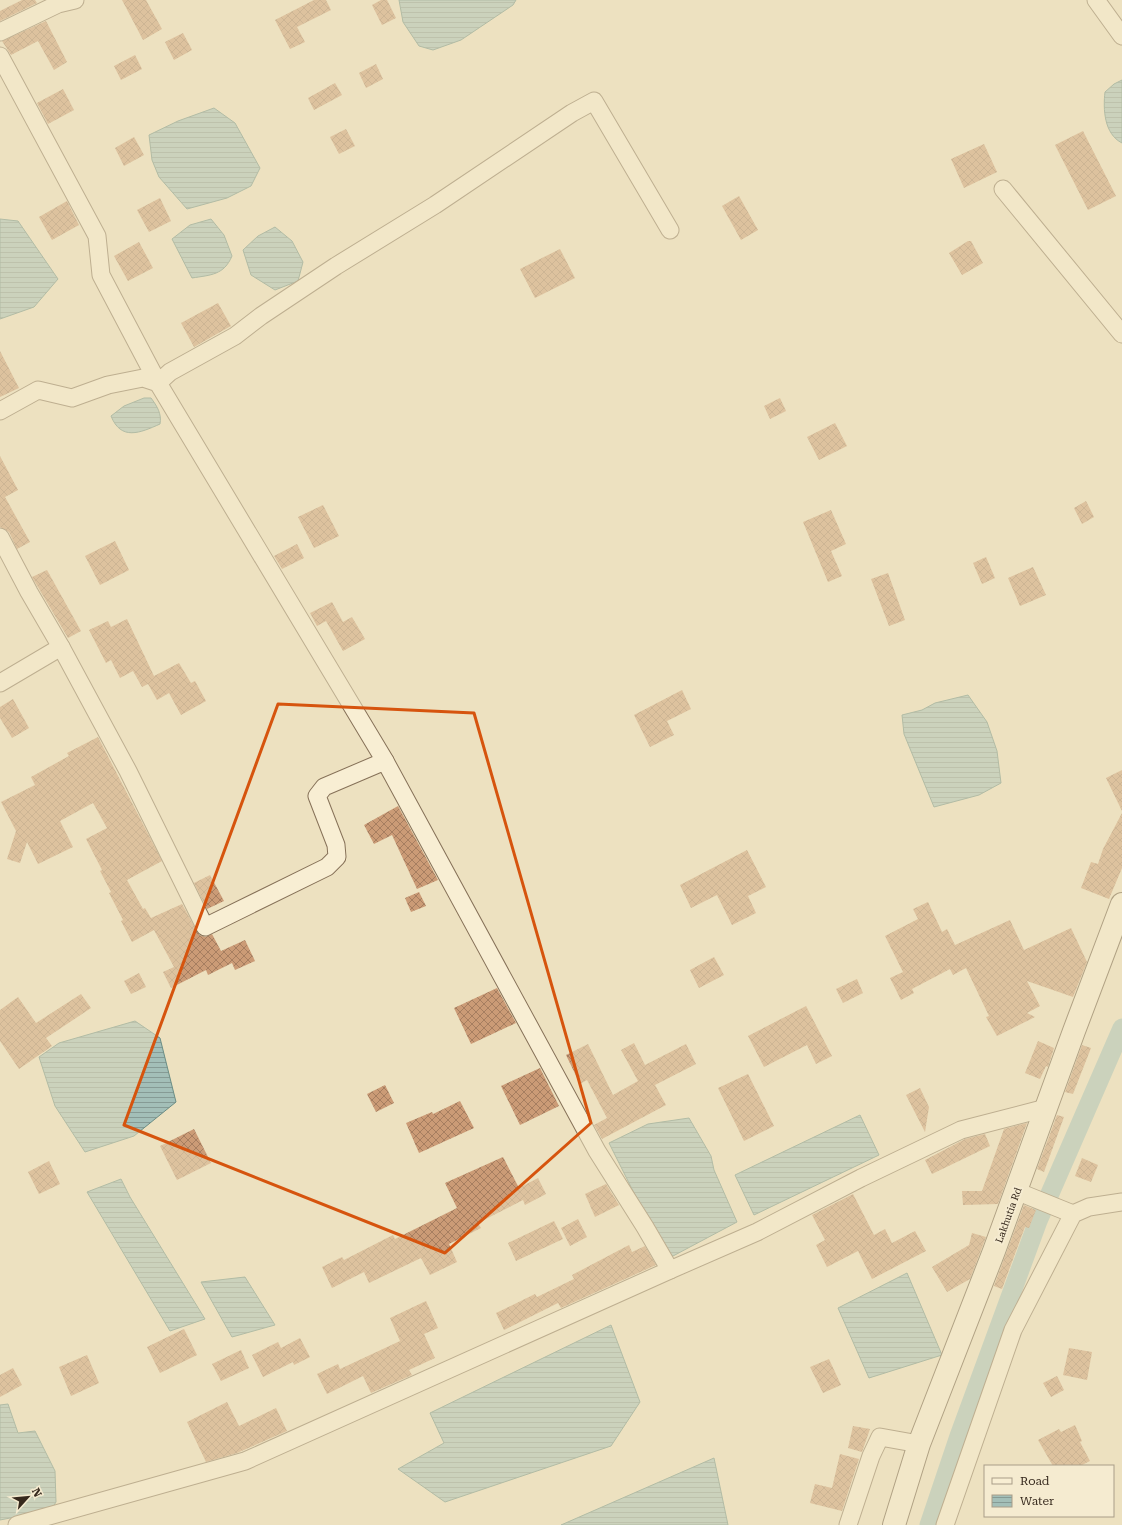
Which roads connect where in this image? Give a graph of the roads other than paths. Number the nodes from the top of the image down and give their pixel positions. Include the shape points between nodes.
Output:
1 (75, 0) edge
2 (1096, 0) edge
3 (0, 32) edge
4 (1122, 36) edge
5 (0, 56) edge
6 (1003, 188) dead end
7 (670, 230) dead end
8 (1122, 334) edge
9 (158, 383) junction
10 (0, 411) edge
11 (0, 537) edge
12 (61, 647) junction
13 (0, 684) edge
14 (385, 761) junction
15 (1122, 904) edge
16 (1046, 1108) junction
17 (1025, 1195) junction
18 (1122, 1202) edge
19 (1069, 1212) junction
20 (670, 1270) junction
21 (919, 1444) junction
22 (17, 1525) edge
23 (848, 1525) edge
24 (894, 1525) edge
25 (945, 1525) edge

1 - 3 street via 58,4
2 - 4 street
5 - 9 street via 97,236 101,274
6 - 8 street
7 - 9 street via 594,101 336,266 235,336 170,372
9 - 10 street via 143,378 108,385 72,398 38,390
9 - 14 street
11 - 12 street
12 - 13 street
12 - 14 street via 128,771 205,927 327,867 337,857 336,845 317,796 324,787
14 - 20 street via 596,1151
15 - 16 street, Lakhutia Rd
16 - 17 street, Lakhutia Rd
16 - 20 street via 961,1130 757,1232
17 - 19 street
17 - 21 street, Lakhutia Rd
18 - 19 street
19 - 25 street via 1013,1330
20 - 22 street via 245,1461
21 - 23 street via 880,1436
21 - 24 street, Lakhutia Rd

